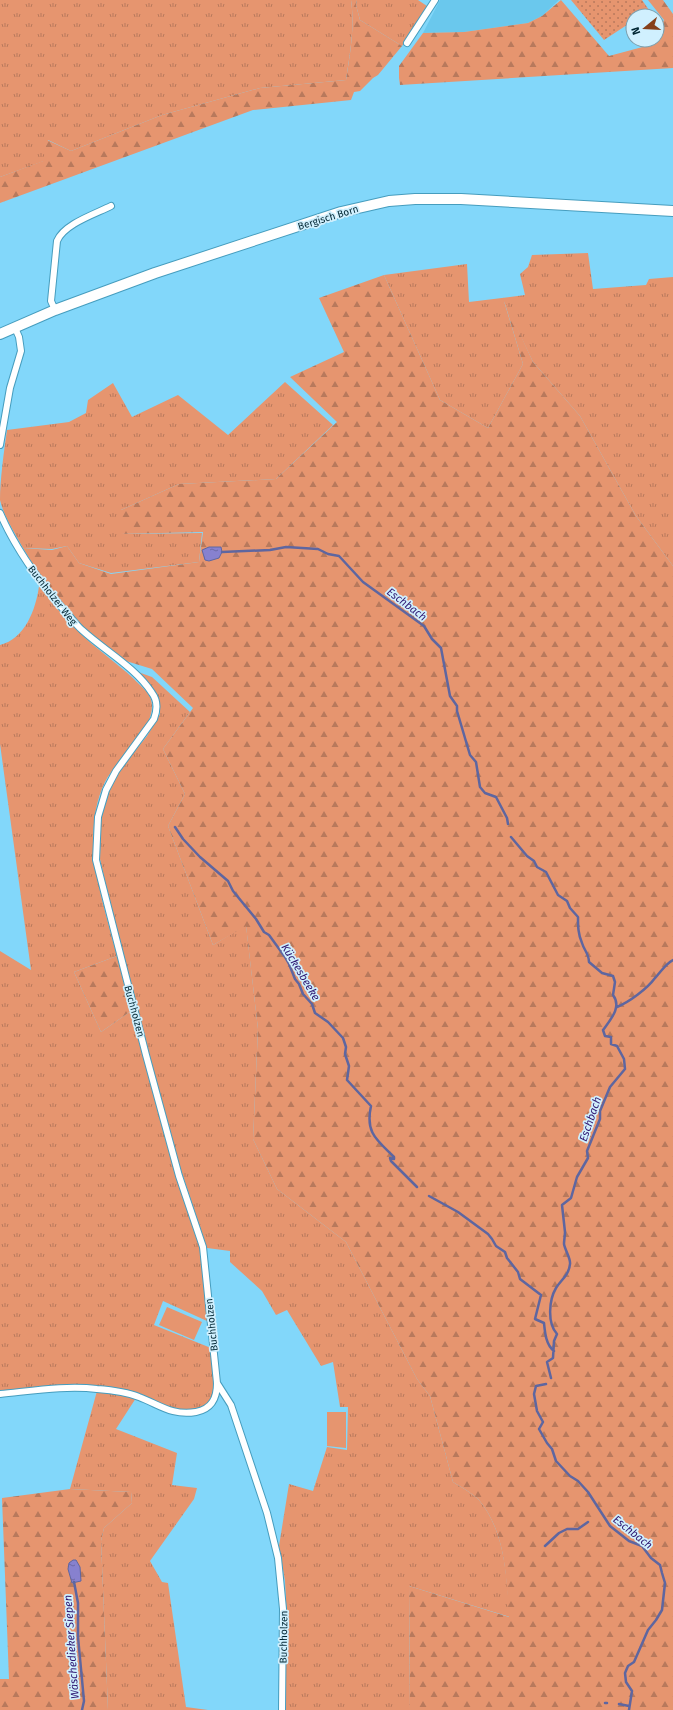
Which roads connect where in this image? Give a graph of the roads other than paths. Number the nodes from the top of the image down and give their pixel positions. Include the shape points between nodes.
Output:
1 (435, 0) edge
2 (407, 43) dead end
3 (111, 206) dead end
4 (673, 210) edge
5 (55, 310) junction
6 (15, 328) junction
7 (0, 334) edge
8 (0, 444) edge
9 (0, 513) edge
10 (122, 663) joint
11 (217, 1383) junction
12 (0, 1394) edge
13 (282, 1710) edge

1 - 2 street
3 - 5 street via 68,227 60,234 57,241 51,301
4 - 5 main road, Bergisch Born via 461,199 389,201 341,212 155,273
5 - 6 main road, Bergisch Born
6 - 7 main road, Bergisch Born
6 - 8 street via 21,351 10,388
9 - 10 street, Buchholzer Weg via 31,567 57,602 81,630
10 - 11 street, Buchholzen via 152,692 157,709 150,726 116,771 106,790 98,817 96,860 175,1162 203,1247
11 - 12 street, Buchholzen via 217,1395 211,1404 202,1411 190,1413 166,1410 138,1396 97,1389 72,1388
11 - 13 street, Buchholzen via 231,1405 267,1513 278,1558 283,1609

